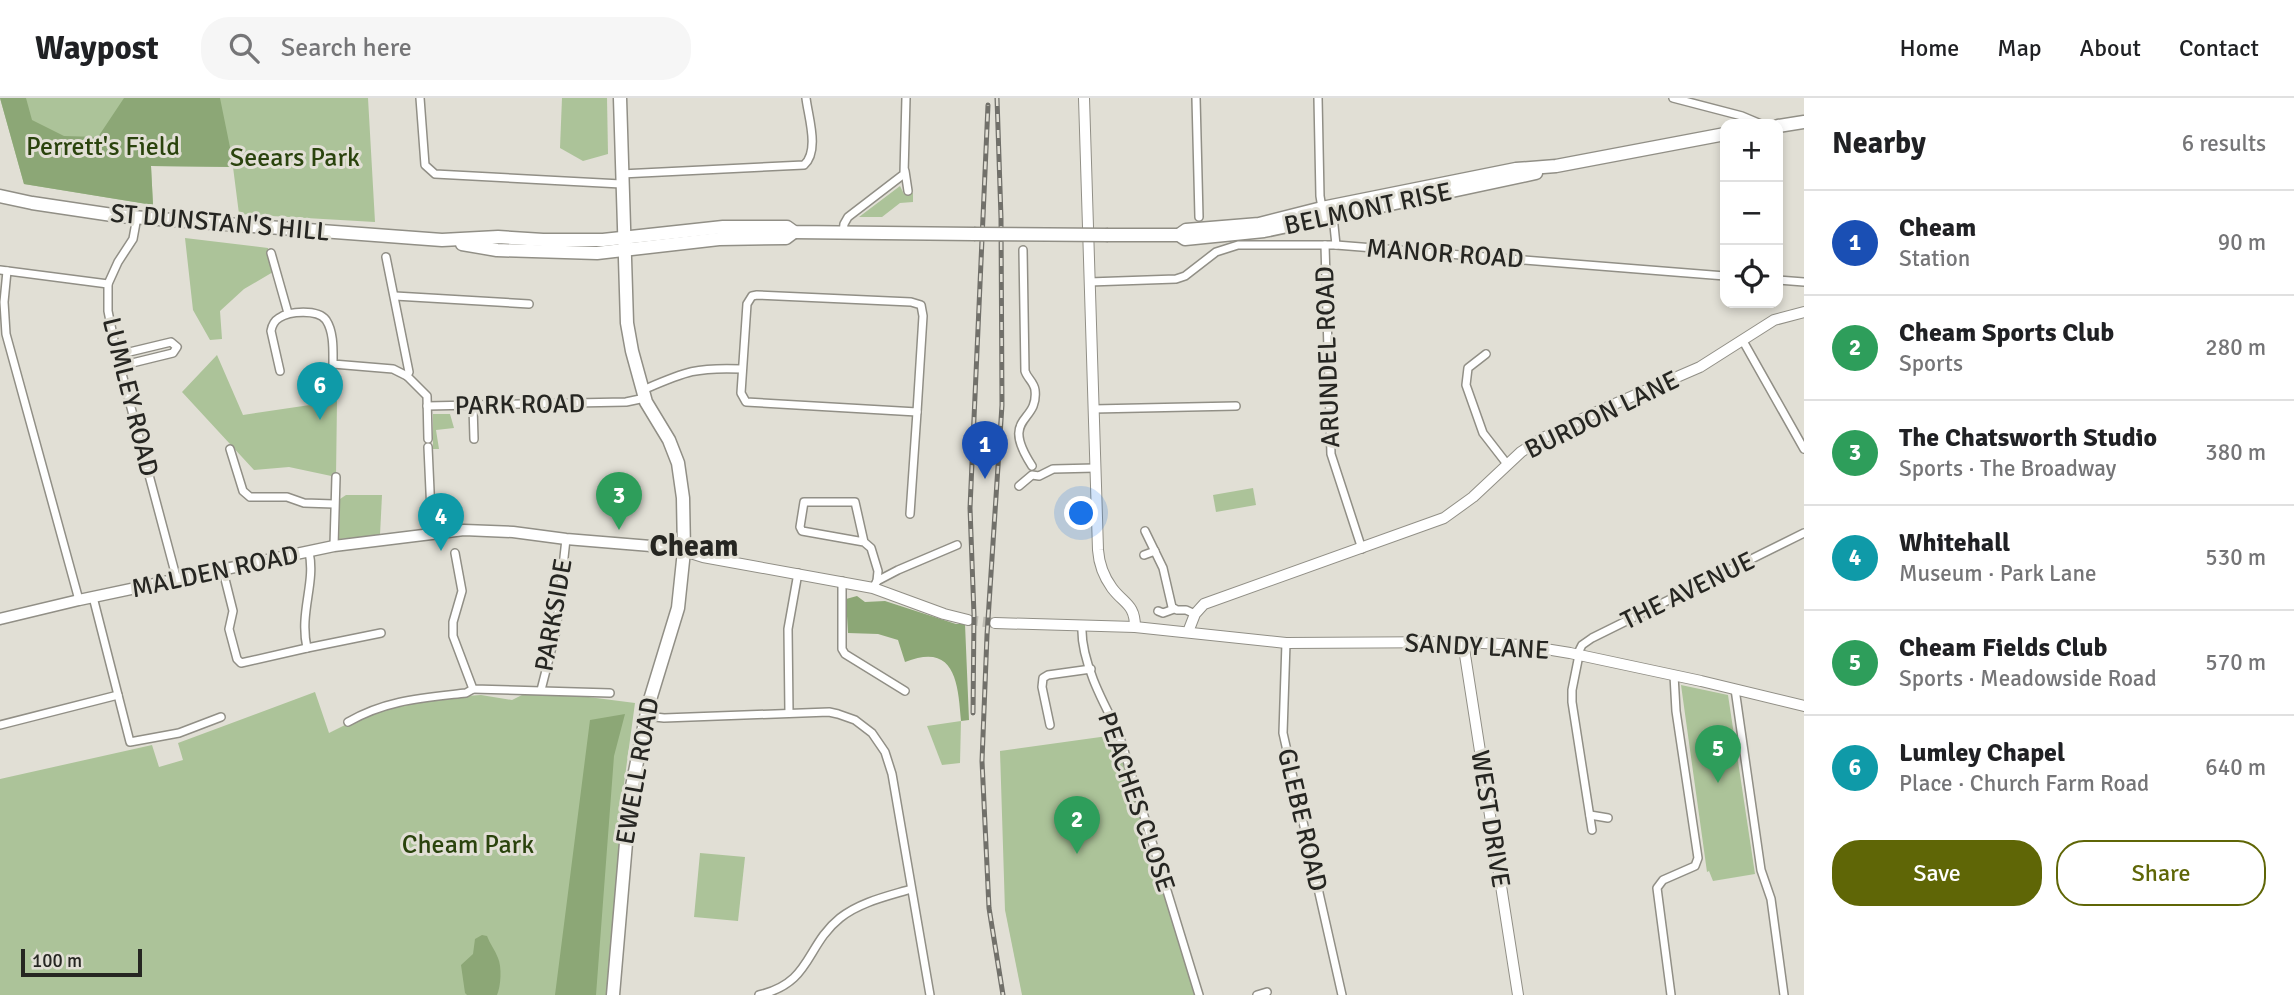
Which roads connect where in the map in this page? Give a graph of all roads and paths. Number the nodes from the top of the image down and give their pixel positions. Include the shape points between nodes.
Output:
1 (420, 98) edge
2 (620, 98) edge
3 (806, 98) edge
4 (906, 98) edge
5 (1084, 98) edge
6 (1196, 98) edge
7 (1318, 98) edge
8 (1673, 98) edge
9 (1749, 119) edge
10 (1804, 122) edge
11 (1783, 125) edge
12 (1720, 135) edge
13 (905, 167) junction
14 (624, 177) junction
15 (908, 191) dead end
16 (0, 196) edge
17 (1327, 212) junction
18 (1199, 217) dead end
19 (137, 218) junction
20 (794, 232) junction
21 (843, 233) junction
22 (623, 238) junction
23 (442, 240) junction
24 (1325, 245) junction
25 (1336, 245) junction
26 (1023, 250) dead end
27 (624, 252) junction
28 (271, 253) dead end
29 (386, 257) dead end
30 (4, 270) edge
31 (1720, 276) edge
32 (1783, 280) edge
33 (1089, 282) junction
34 (1804, 282) edge
35 (108, 284) junction
36 (395, 296) junction
37 (529, 304) dead end
38 (1804, 312) edge
39 (288, 313) junction
40 (1743, 341) junction
41 (1486, 354) dead end
42 (117, 355) junction
43 (120, 366) junction
44 (742, 369) junction
45 (280, 372) dead end
46 (407, 376) junction
47 (644, 394) junction
48 (427, 405) junction
49 (473, 406) junction
50 (1236, 406) dead end
51 (1093, 409) junction
52 (917, 412) junction
53 (474, 439) dead end
54 (230, 449) dead end
55 (1804, 449) edge
56 (244, 464) dead end
57 (1507, 464) junction
58 (1032, 466) junction
59 (235, 467) junction
60 (1095, 468) junction
61 (1053, 469) junction
62 (1032, 475) junction
63 (335, 477) dead end
64 (1019, 486) dead end
65 (334, 504) junction
66 (910, 514) dead end
67 (1145, 531) dead end
68 (1804, 533) edge
69 (432, 535) junction
70 (566, 539) junction
71 (864, 542) junction
72 (957, 545) dead end
73 (334, 546) junction
74 (1362, 549) junction
75 (684, 551) junction
76 (1155, 551) junction
77 (309, 552) junction
78 (455, 553) dead end
79 (1144, 555) dead end
80 (223, 571) junction
81 (798, 573) junction
82 (177, 580) junction
83 (842, 581) junction
84 (875, 585) junction
85 (93, 597) junction
86 (79, 600) junction
87 (1174, 609) junction
88 (1158, 611) dead end
89 (1195, 614) junction
90 (0, 619) edge
91 (968, 620) tunnel mouth
92 (995, 623) tunnel mouth
93 (1082, 625) junction
94 (1140, 627) junction
95 (1188, 632) junction
96 (382, 633) dead end
97 (1463, 642) junction
98 (1286, 643) junction
99 (307, 648) junction
100 (1578, 655) junction
101 (1091, 669) junction
102 (1674, 675) junction
103 (473, 689) junction
104 (1735, 689) junction
105 (541, 690) junction
106 (905, 691) dead end
107 (610, 693) dead end
108 (118, 695) junction
109 (1804, 706) edge
110 (789, 713) junction
111 (646, 716) junction
112 (221, 717) dead end
113 (348, 722) dead end
114 (1050, 724) dead end
115 (0, 725) edge
116 (1590, 815) junction
117 (1608, 818) dead end
118 (1592, 830) dead end
119 (911, 889) junction
120 (1267, 992) dead end
121 (613, 995) edge
122 (759, 995) edge
123 (930, 995) edge
124 (1199, 995) edge
125 (1257, 995) edge
126 (1342, 995) edge
127 (1518, 995) edge
128 (1671, 995) edge
129 (1784, 995) edge

1 - 14 street via 424,160 435,174
2 - 14 highway, EWELL ROAD
3 - 14 street via 812,151 804,164
4 - 13 street
5 - 33 street
6 - 18 street
7 - 17 street, ARUNDEL ROAD via 1320,196
8 - 9 street
10 - 11 highway
12 - 17 highway, BELMONT RISE
13 - 15 street
13 - 21 street via 899,178 848,217
14 - 22 highway, EWELL ROAD
16 - 19 highway, ST DUNSTAN'S HILL
17 - 21 highway, BELMONT RISE, bridge via 1264,231 1185,239 1179,235
17 - 25 street, ARUNDEL ROAD
19 - 23 highway, ST DUNSTAN'S HILL
19 - 35 street, LUMLEY ROAD via 133,239
20 - 21 highway, BELMONT RISE
20 - 22 highway, ST DUNSTAN'S HILL via 787,226 723,227
20 - 27 highway, ST DUNSTAN'S HILL via 786,238 719,239
22 - 23 highway, ST DUNSTAN'S HILL
22 - 27 highway, EWELL ROAD
23 - 27 highway, ST DUNSTAN'S HILL via 496,250
24 - 25 street, MANOR ROAD
24 - 33 street, MANOR ROAD via 1230,247 1179,279
24 - 74 street, ARUNDEL ROAD via 1331,454
25 - 31 street, MANOR ROAD
26 - 58 street via 1025,371 1035,389 1032,407 1020,423 1019,442
27 - 47 highway, EWELL ROAD via 627,323
28 - 39 street
29 - 36 street
30 - 35 street
30 - 86 street via 6,334
32 - 34 street
33 - 51 street
35 - 42 street, LUMLEY ROAD
36 - 37 street
36 - 46 street
38 - 40 street, BURDON LANE via 1774,320
39 - 45 street via 276,320 271,331
39 - 46 street via 324,318 331,332 333,364 393,369
40 - 55 street
40 - 57 street, BURDON LANE via 1700,367 1553,432
41 - 57 street via 1468,368 1466,386 1486,439
42 - 43 street, LUMLEY ROAD
42 - 43 street via 171,342 177,347 173,353
43 - 82 street, LUMLEY ROAD
44 - 47 street, PARK ROAD via 691,371 664,379
44 - 52 street via 741,393 750,404
44 - 52 street via 747,304 752,296 911,302 921,305 923,316
46 - 48 street via 425,392
47 - 49 street, PARK ROAD via 626,402
47 - 75 highway, EWELL ROAD via 678,463
48 - 49 street, PARK ROAD
48 - 69 street, PARK ROAD
49 - 53 street
50 - 51 street
51 - 60 street
52 - 66 street
54 - 59 street
56 - 59 street
57 - 74 street, BURDON LANE via 1444,518
58 - 61 street
58 - 62 street
59 - 65 street via 250,498 287,497
60 - 61 street
60 - 94 street via 1100,566
61 - 62 street
62 - 64 street
63 - 65 street
65 - 73 street
67 - 76 street
68 - 100 street, THE AVENUE via 1592,638
69 - 70 main road, MALDEN ROAD via 471,530
69 - 73 main road, MALDEN ROAD
70 - 75 main road, MALDEN ROAD
70 - 105 street, PARKSIDE via 556,632
71 - 71 street via 855,502 804,502 802,531
71 - 84 street via 871,548 878,570
72 - 84 street
73 - 77 main road, MALDEN ROAD
74 - 89 street, BURDON LANE via 1204,604
75 - 81 street
75 - 111 highway, EWELL ROAD via 678,608
76 - 79 street
76 - 87 street
77 - 80 main road, MALDEN ROAD
77 - 99 street via 312,563 304,622
78 - 103 street via 462,591 453,636
80 - 82 main road, MALDEN ROAD
80 - 99 street via 233,615 229,629 239,662
81 - 83 street
81 - 110 street via 788,629
82 - 85 main road, MALDEN ROAD
83 - 84 street
83 - 106 street via 842,649
84 - 91 street
85 - 86 main road, MALDEN ROAD
85 - 108 street
86 - 90 main road, MALDEN ROAD
87 - 88 street
87 - 89 street
89 - 95 street
92 - 93 street, SANDY LANE
93 - 94 street, SANDY LANE
93 - 101 street, PEACHES CLOSE
94 - 95 street, SANDY LANE
95 - 98 street, SANDY LANE
96 - 99 street
97 - 98 street, SANDY LANE
97 - 100 street, SANDY LANE
97 - 127 street, WEST DRIVE
98 - 126 street, GLEBE ROAD via 1283,733
100 - 102 street, SANDY LANE
100 - 116 street via 1572,702
101 - 114 street via 1043,678
101 - 124 street, PEACHES CLOSE via 1118,731 1198,978
102 - 104 street, SANDY LANE
102 - 128 street via 1698,858 1695,866 1663,880 1657,888
103 - 105 street
103 - 113 street via 378,706
104 - 109 street, SANDY LANE
104 - 129 street via 1760,870 1771,899
105 - 107 street
108 - 112 street via 130,742 179,733
108 - 115 street
110 - 111 street via 714,720
110 - 119 street via 838,713 863,726 879,742 891,774
111 - 121 highway, EWELL ROAD via 627,820
116 - 117 street
116 - 118 street
119 - 122 street via 844,915 791,982
119 - 123 street
120 - 125 street

